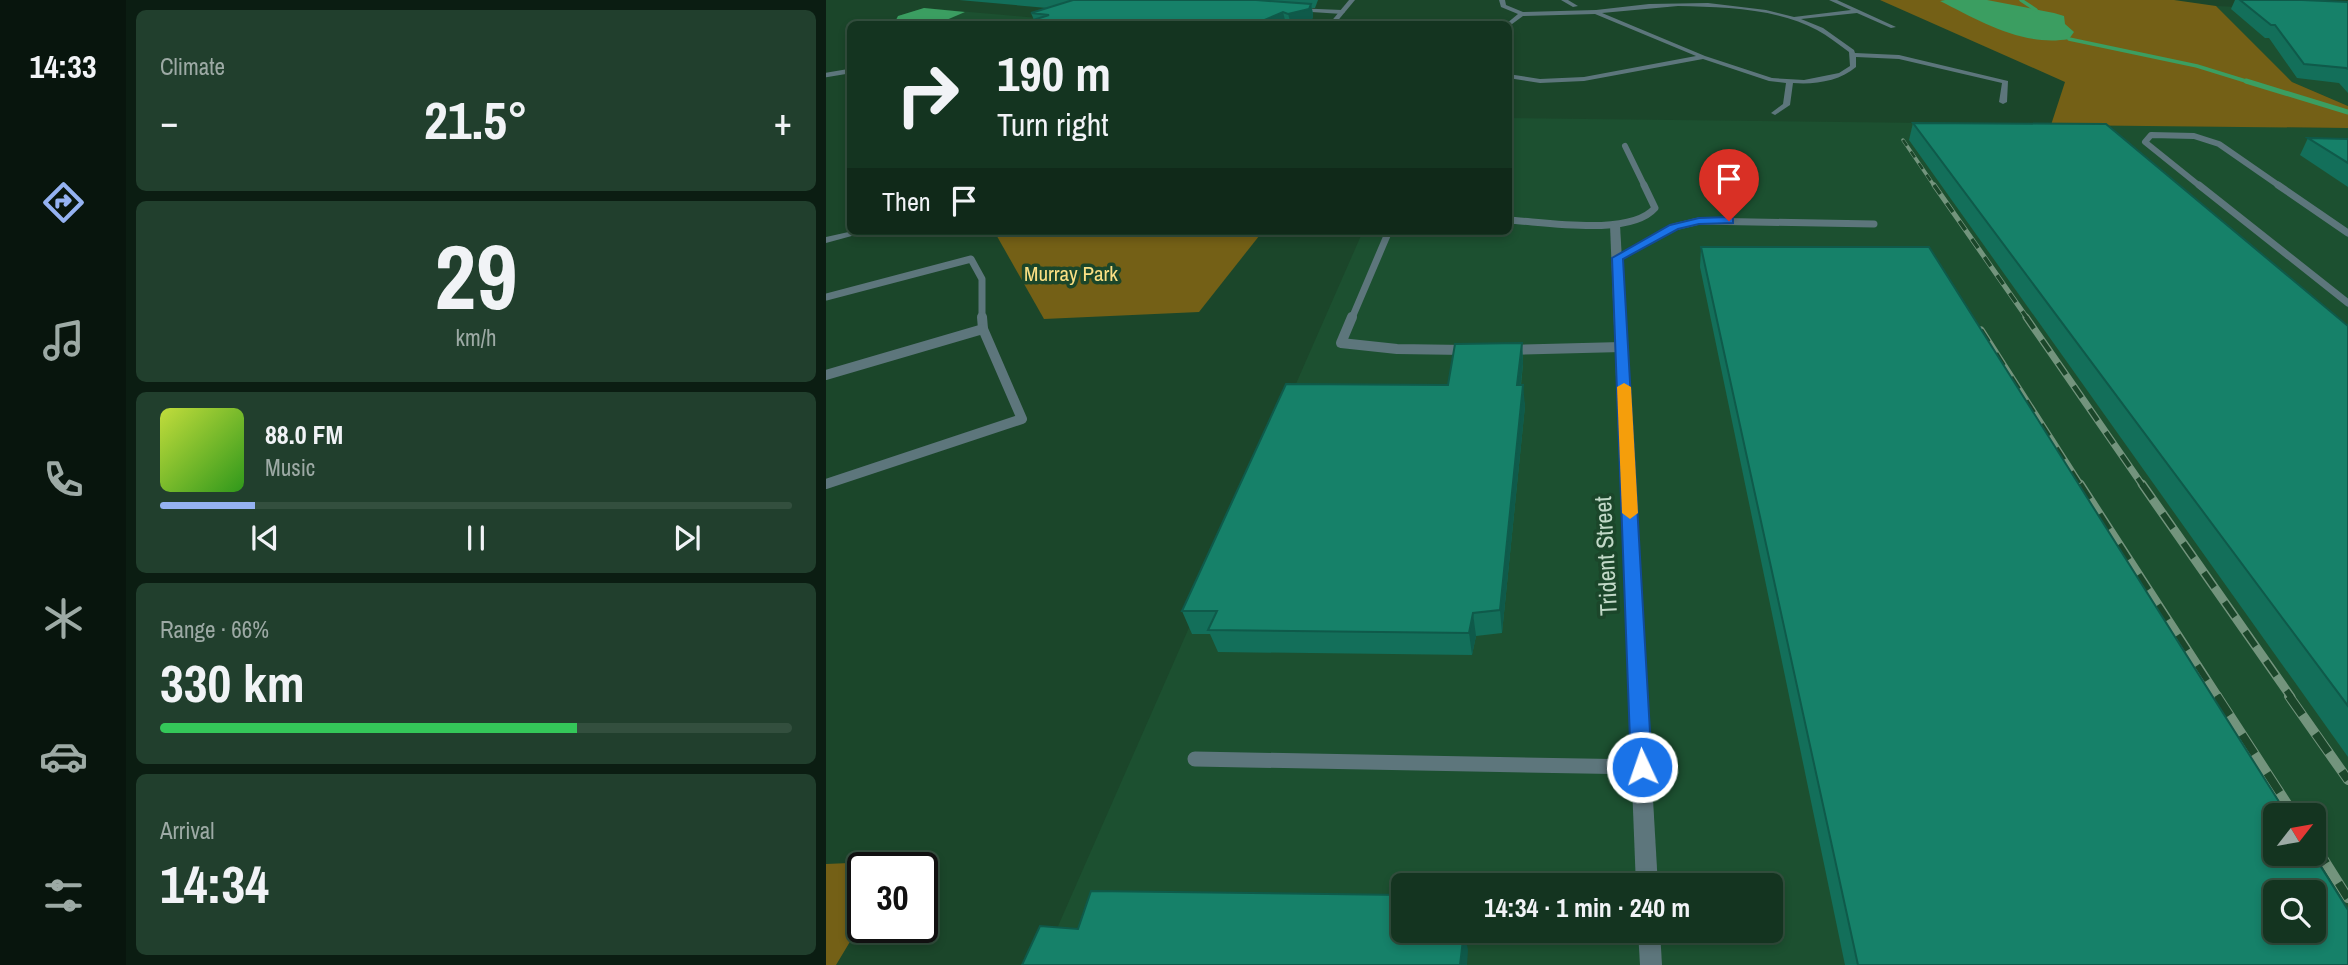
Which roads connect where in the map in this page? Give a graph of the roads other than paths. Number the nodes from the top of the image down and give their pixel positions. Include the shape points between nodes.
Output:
1 (1352, 0) edge
2 (1502, 0) edge
3 (1564, 0) edge
4 (1832, 0) edge
5 (1700, 2) edge
6 (1575, 6) dead end
7 (1286, 9) edge
8 (1858, 11) junction
9 (1342, 12) junction
10 (1596, 12) junction
11 (1522, 14) junction
12 (1795, 18) junction
13 (1334, 21) edge
14 (1512, 22) edge
15 (1893, 27) dead end
16 (1852, 55) junction
17 (1703, 57) junction
18 (847, 72) edge
19 (826, 75) edge
20 (1512, 77) edge
21 (1790, 81) junction
22 (2003, 102) dead end
23 (1775, 113) dead end
24 (1625, 146) dead end
25 (1512, 220) edge
26 (1874, 223) dead end
27 (1615, 225) junction
28 (2348, 233) edge
29 (848, 235) edge
30 (1387, 235) edge
31 (826, 240) edge
32 (1618, 258) junction
33 (826, 297) edge
34 (2348, 303) edge
35 (983, 329) junction
36 (1622, 348) junction
37 (1480, 350) edge
38 (1494, 350) edge
39 (826, 375) edge
40 (826, 484) edge
41 (1195, 759) dead end
42 (1642, 767) junction
43 (1646, 873) edge
44 (1650, 943) edge
45 (1651, 965) edge

1 - 9 street
2 - 11 street via 1503,6
3 - 6 street
4 - 8 street
5 - 10 street
5 - 12 street
7 - 9 street
8 - 12 street
8 - 15 street
9 - 13 street
10 - 11 street
10 - 17 street
11 - 14 street
12 - 16 street via 1816,27
16 - 21 street via 1853,67 1841,75
16 - 22 street via 1899,57 2006,82
17 - 20 street via 1584,79
17 - 21 street via 1771,80
18 - 19 lane
21 - 23 street via 1786,105
24 - 27 lane via 1655,208 1647,217
25 - 27 lane
26 - 32 lane via 1699,221 1674,227
27 - 32 street, Trident Street
28 - 34 lane via 2219,144 2174,134 2151,135 2145,142
29 - 31 street
30 - 37 lane via 1341,343
32 - 36 street, Trident Street
33 - 35 lane via 971,259 982,279
35 - 39 lane
35 - 40 lane via 1022,419
36 - 38 lane
36 - 42 street, Trident Street
41 - 42 lane
42 - 43 street, Trident Street
44 - 45 street

